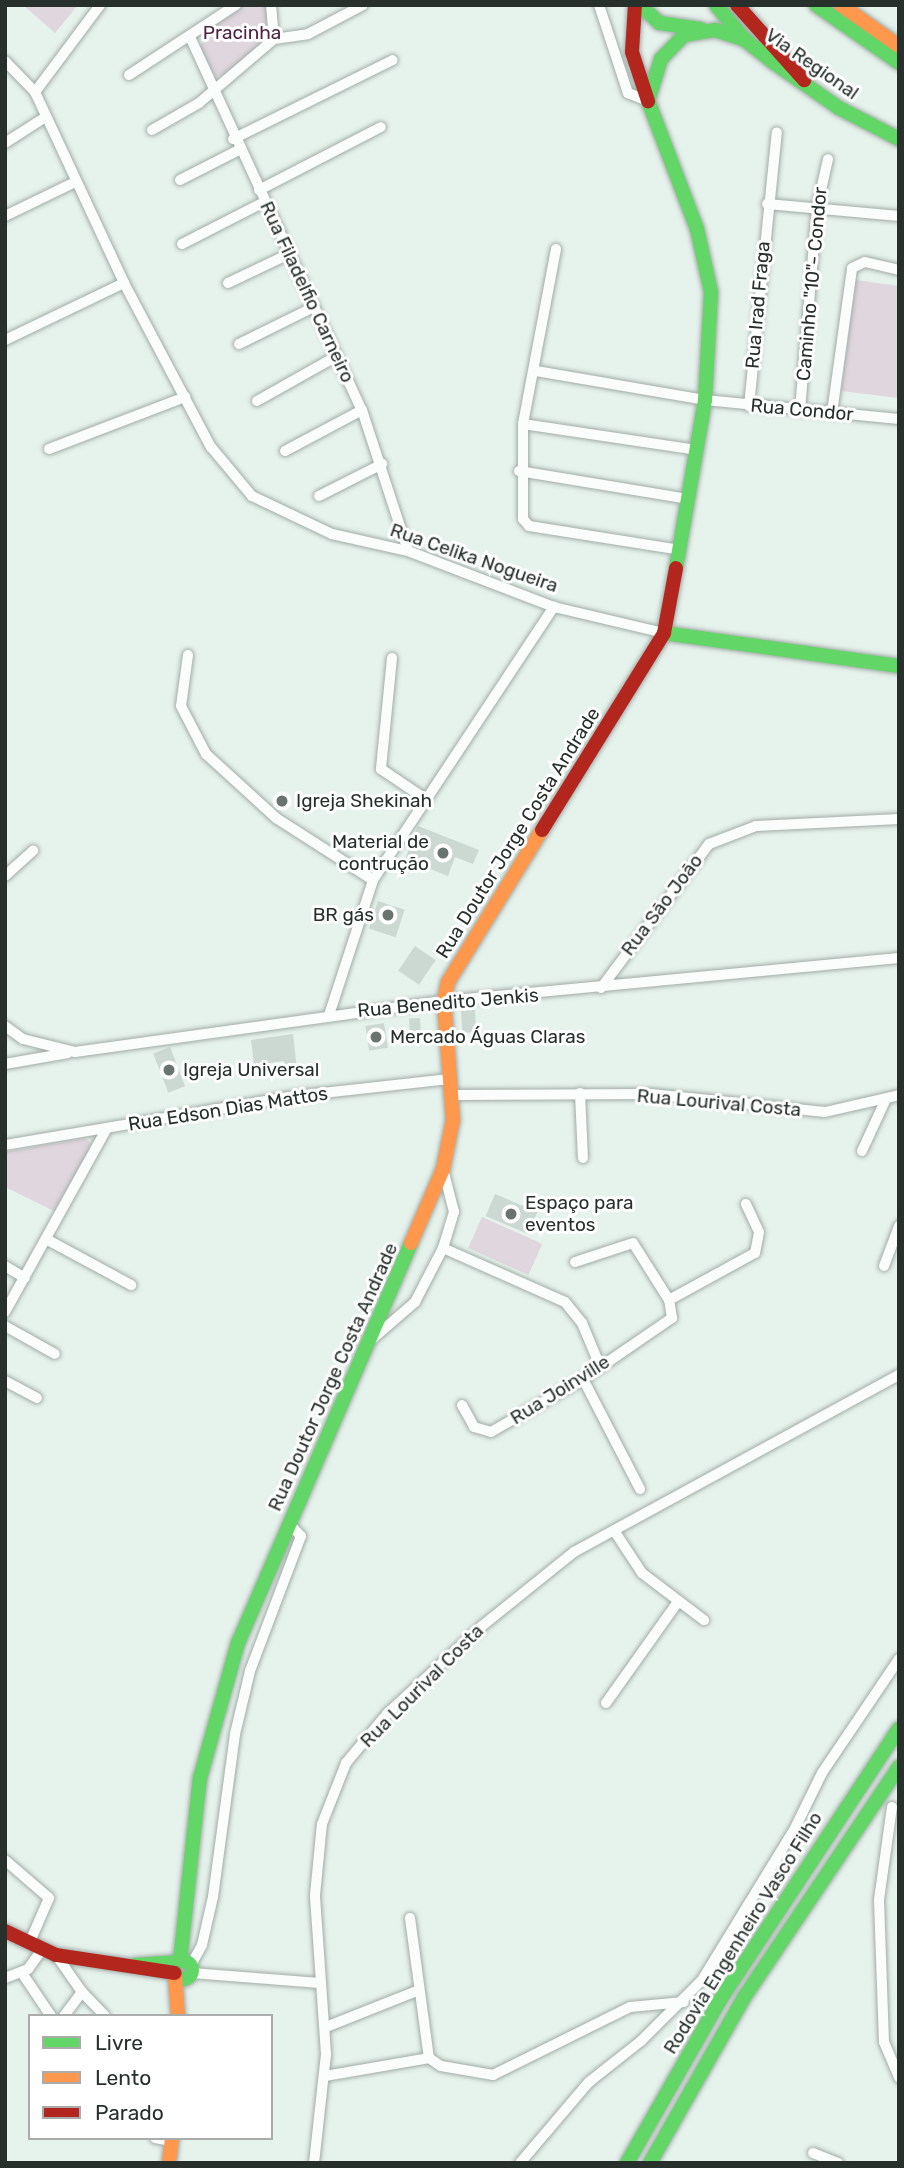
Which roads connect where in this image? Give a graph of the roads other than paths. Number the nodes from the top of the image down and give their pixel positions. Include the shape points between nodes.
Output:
1 (100, 5) edge
2 (236, 5) edge
3 (271, 5) edge
4 (363, 5) edge
5 (599, 5) edge
6 (638, 5) edge
7 (716, 5) edge
8 (737, 5) edge
9 (816, 5) edge
10 (841, 5) edge
11 (701, 29) junction
12 (191, 39) junction
13 (274, 39) junction
14 (745, 40) junction
15 (899, 46) edge
16 (393, 60) dead end
17 (5, 61) edge
18 (899, 63) edge
19 (129, 75) dead end
20 (211, 90) junction
21 (36, 92) junction
22 (817, 93) junction
23 (648, 101) junction
24 (44, 118) junction
25 (381, 127) dead end
26 (152, 130) dead end
27 (778, 132) dead end
28 (233, 139) junction
29 (899, 139) edge
30 (5, 144) edge
31 (239, 150) junction
32 (828, 159) dead end
33 (180, 180) dead end
34 (75, 182) junction
35 (258, 190) junction
36 (264, 202) junction
37 (767, 204) junction
38 (817, 208) junction
39 (5, 216) edge
40 (899, 216) edge
41 (182, 244) dead end
42 (556, 249) dead end
43 (289, 254) junction
44 (899, 270) edge
45 (124, 283) junction
46 (228, 283) dead end
47 (313, 308) junction
48 (5, 340) edge
49 (239, 344) dead end
50 (337, 356) junction
51 (536, 371) junction
52 (185, 397) junction
53 (705, 400) junction
54 (257, 401) dead end
55 (749, 406) junction
56 (362, 410) junction
57 (800, 410) junction
58 (832, 413) junction
59 (899, 419) edge
60 (523, 424) junction
61 (49, 449) dead end
62 (698, 450) junction
63 (285, 452) dead end
64 (382, 464) junction
65 (519, 471) junction
66 (319, 496) dead end
67 (688, 499) junction
68 (680, 550) junction
69 (408, 551) junction
70 (554, 607) junction
71 (664, 633) junction
72 (188, 656) dead end
73 (391, 658) dead end
74 (899, 666) edge
75 (424, 798) junction
76 (899, 819) edge
77 (33, 851) dead end
78 (5, 876) edge
79 (373, 880) junction
80 (899, 958) edge
81 (601, 988) junction
82 (444, 1001) junction
83 (328, 1014) junction
84 (5, 1026) edge
85 (75, 1052) junction
86 (5, 1064) edge
87 (452, 1079) junction
88 (580, 1093) junction
89 (453, 1095) junction
90 (899, 1096) edge
91 (885, 1101) junction
92 (107, 1128) junction
93 (5, 1145) edge
94 (862, 1152) dead end
95 (583, 1158) dead end
96 (443, 1169) junction
97 (746, 1204) dead end
98 (899, 1226) edge
99 (47, 1239) junction
100 (443, 1248) junction
101 (575, 1262) dead end
102 (5, 1266) edge
103 (884, 1266) dead end
104 (25, 1278) junction
105 (131, 1285) dead end
106 (669, 1300) junction
107 (5, 1312) edge
108 (5, 1326) edge
109 (370, 1341) junction
110 (55, 1354) dead end
111 (600, 1366) junction
112 (899, 1375) edge
113 (583, 1379) junction
114 (5, 1381) edge
115 (37, 1398) dead end
116 (462, 1405) dead end
117 (640, 1489) dead end
118 (288, 1523) junction
119 (615, 1532) junction
120 (677, 1603) junction
121 (704, 1620) dead end
122 (899, 1660) edge
123 (606, 1703) dead end
124 (899, 1729) edge
125 (899, 1767) edge
126 (892, 1807) dead end
127 (5, 1860) edge
128 (410, 1918) dead end
129 (5, 1931) edge
130 (42, 1950) junction
131 (184, 1968) junction
132 (22, 1973) junction
133 (5, 1978) edge
134 (320, 1983) junction
135 (419, 1990) junction
136 (82, 1992) junction
137 (684, 2002) junction
138 (50, 2014) edge
139 (66, 2014) edge
140 (103, 2014) edge
141 (180, 2014) edge
142 (326, 2027) junction
143 (429, 2057) junction
144 (325, 2076) junction
145 (899, 2078) edge
146 (172, 2140) edge
147 (813, 2153) dead end
148 (169, 2163) edge
149 (314, 2163) edge
150 (520, 2163) edge
151 (627, 2163) edge
152 (650, 2163) edge
153 (838, 2163) edge

1 - 21 street
2 - 12 street
3 - 13 street
4 - 13 street via 308,34
5 - 23 street via 628,93
6 - 11 main road via 659,23
6 - 23 main road, Rua Doutor Jorge Costa Andrade via 632,52
7 - 14 main road, Via Regional
8 - 22 main road
9 - 18 main road
10 - 15 main road
11 - 14 main road
11 - 23 main road via 671,45 654,73
12 - 19 street
12 - 20 street, Rua Filadelfio Carneiro
13 - 20 street
14 - 22 main road, Via Regional
16 - 28 street
17 - 21 street, Rua Celika Nogueira
20 - 26 street
20 - 28 street, Rua Filadelfio Carneiro
21 - 24 street, Rua Celika Nogueira
22 - 29 main road, Via Regional
23 - 53 main road, Rua Doutor Jorge Costa Andrade via 708,263 712,324
24 - 30 street
24 - 34 street, Rua Celika Nogueira
25 - 35 street
27 - 37 street, Rua Irad Fraga
28 - 31 street, Rua Filadelfio Carneiro
31 - 33 street
31 - 35 street, Rua Filadelfio Carneiro
32 - 38 street, Caminho "10"- Condor
34 - 39 street
34 - 45 street, Rua Celika Nogueira
35 - 36 street, Rua Filadelfio Carneiro
36 - 41 street
36 - 43 street, Rua Filadelfio Carneiro
37 - 38 street
37 - 55 street, Rua Irad Fraga
38 - 40 street
38 - 57 street, Caminho "10"- Condor
42 - 51 street
43 - 46 street
43 - 47 street, Rua Filadelfio Carneiro
44 - 58 street via 865,262 852,268
45 - 48 street
45 - 52 street, Rua Celika Nogueira
47 - 49 street
47 - 50 street, Rua Filadelfio Carneiro
50 - 54 street
50 - 56 street, Rua Filadelfio Carneiro
51 - 53 street, Rua Condor
51 - 60 street
52 - 61 street
52 - 69 street, Rua Celika Nogueira via 211,447 252,496 295,521
53 - 55 street, Rua Condor
53 - 62 main road, Rua Doutor Jorge Costa Andrade
55 - 57 street, Rua Condor
56 - 63 street
56 - 64 street, Rua Filadelfio Carneiro
57 - 58 street, Rua Condor
58 - 59 street, Rua Condor
60 - 62 street
60 - 65 street
62 - 67 main road, Rua Doutor Jorge Costa Andrade
64 - 66 street
64 - 69 street, Rua Filadelfio Carneiro
65 - 67 street
65 - 68 street via 523,519 529,526
67 - 68 main road, Rua Doutor Jorge Costa Andrade
68 - 71 main road, Rua Doutor Jorge Costa Andrade
69 - 70 street, Rua Celika Nogueira
70 - 71 street, Rua Celika Nogueira
70 - 75 street
71 - 74 main road, Rua Celika Nogueira
71 - 82 main road, Rua Doutor Jorge Costa Andrade via 470,939
72 - 79 street via 181,691 187,719 206,754 242,791
73 - 75 street via 381,769
75 - 79 street
76 - 81 street, Rua São João via 756,826 709,844
77 - 78 street
79 - 83 street
80 - 81 street, Rua Benedito Jenkis
81 - 82 street, Rua Benedito Jenkis
82 - 83 street, Rua Benedito Jenkis
82 - 87 main road, Rua Doutor Jorge Costa Andrade
83 - 85 street, Rua Benedito Jenkis
84 - 85 street, Rua Benedito Jenkis via 23,1039
85 - 86 street
87 - 89 main road, Rua Doutor Jorge Costa Andrade
87 - 92 street, Rua Edson Dias Mattos via 296,1096
88 - 89 street, Rua Lourival Costa
88 - 91 street, Rua Lourival Costa via 693,1097 825,1112
88 - 95 street
89 - 96 main road, Rua Doutor Jorge Costa Andrade via 452,1138
90 - 91 street, Rua Lourival Costa
91 - 94 street
92 - 93 street, Rua Edson Dias Mattos
92 - 99 street
96 - 100 street via 454,1212
96 - 109 main road, Rua Doutor Jorge Costa Andrade
97 - 106 street via 759,1232 755,1253
98 - 103 street
99 - 104 street
99 - 105 street
100 - 109 street via 415,1301
100 - 111 street via 565,1302 582,1323
101 - 106 street via 633,1242
102 - 104 street
104 - 107 street
106 - 111 street, Rua Joinville via 673,1313 667,1324
108 - 110 street
109 - 118 main road, Rua Doutor Jorge Costa Andrade
111 - 113 street, Rua Joinville
112 - 119 street, Rua Lourival Costa
113 - 116 street, Rua Joinville via 491,1432 474,1427
113 - 117 street
114 - 115 street
118 - 131 main road, Rua Doutor Jorge Costa Andrade via 238,1643 200,1778
118 - 131 street via 301,1536 250,1671 235,1734 213,1897
119 - 120 street via 642,1573
119 - 134 street, Rua Lourival Costa via 529,1584 387,1714 346,1763 322,1824 315,1937
120 - 121 street
120 - 123 street
122 - 137 street via 822,1773 794,1830
124 - 151 main road, Rodovia Engenheiro Vasco Filho via 720,2000
125 - 152 main road, Rodovia Engenheiro Vasco Filho via 745,1996
126 - 145 street via 879,1900 884,2042
127 - 130 street via 49,1898
128 - 135 street
129 - 130 main road
130 - 131 main road via 130,1966
130 - 132 street
130 - 136 street
131 - 134 street
131 - 141 main road, Rua Doutor Jorge Costa Andrade
132 - 133 street
132 - 138 street
134 - 142 street, Rua Lourival Costa
135 - 142 street
135 - 143 street
136 - 139 street
136 - 140 street
137 - 143 street via 630,2007 494,2075 442,2066
137 - 150 street via 589,2082
142 - 144 street, Rua Lourival Costa
143 - 144 street
144 - 149 street, Rua Lourival Costa
146 - 148 main road
147 - 153 street

